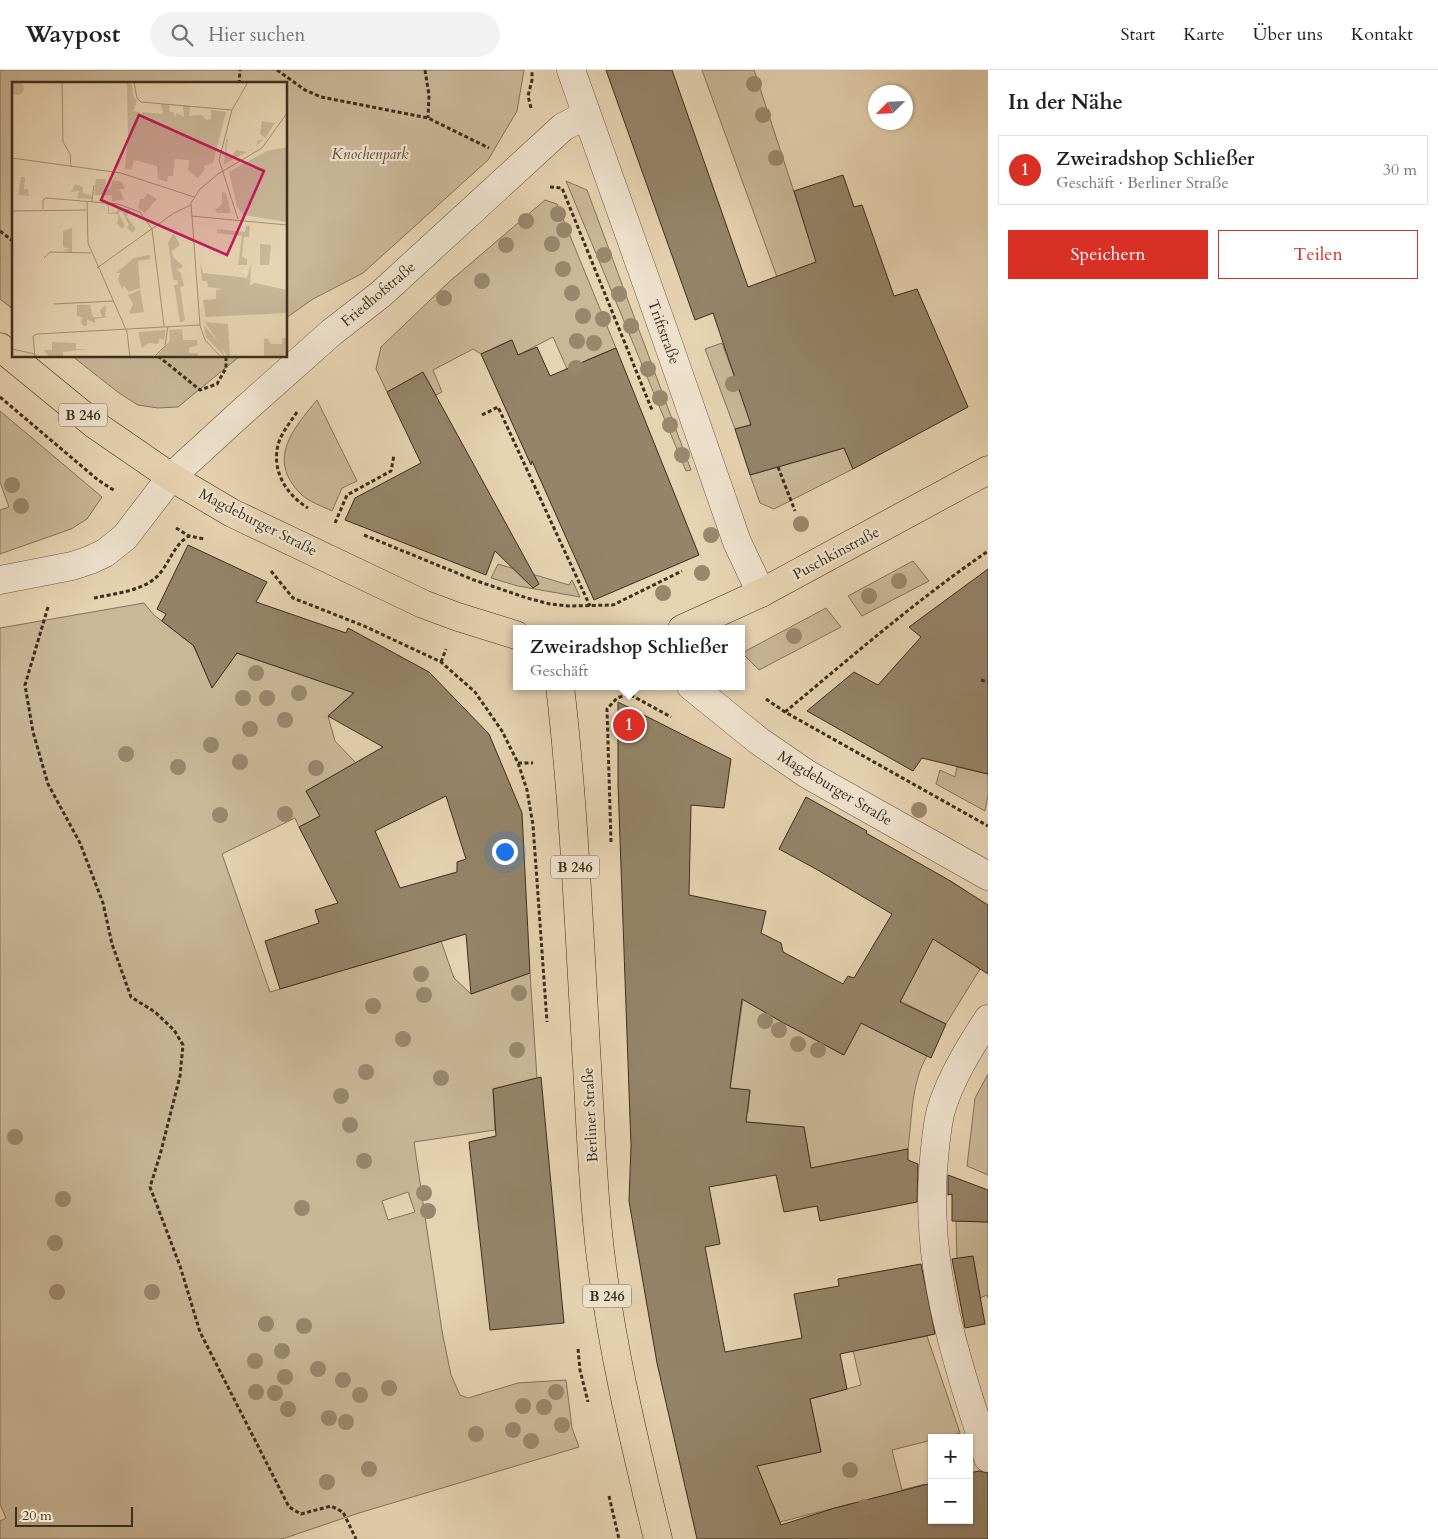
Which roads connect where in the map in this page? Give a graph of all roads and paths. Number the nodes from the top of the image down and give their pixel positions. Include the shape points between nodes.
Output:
1 (277, 70) edge
2 (425, 70) edge
3 (570, 70) edge
4 (586, 115) junction
5 (428, 118) junction
6 (514, 173) junction
7 (547, 187) dead end
8 (0, 231) edge
9 (12, 240) edge
10 (0, 347) edge
11 (12, 357) edge
12 (13, 358) edge
13 (160, 358) edge
14 (226, 358) edge
15 (0, 397) edge
16 (301, 407) dead end
17 (652, 410) dead end
18 (482, 415) dead end
19 (394, 455) dead end
20 (778, 467) dead end
21 (988, 470) edge
22 (171, 476) junction
23 (146, 511) junction
24 (313, 511) dead end
25 (795, 512) dead end
26 (328, 519) dead end
27 (363, 534) dead end
28 (189, 536) junction
29 (205, 539) dead end
30 (988, 552) edge
31 (268, 568) dead end
32 (682, 571) dead end
33 (0, 580) edge
34 (761, 593) junction
35 (92, 598) dead end
36 (57, 605) dead end
37 (590, 606) junction
38 (48, 607) junction
39 (39, 609) dead end
40 (691, 625) edge
41 (513, 634) edge
42 (981, 680) dead end
43 (988, 682) edge
44 (560, 690) edge
45 (696, 690) edge
46 (763, 697) dead end
47 (785, 712) junction
48 (678, 721) dead end
49 (988, 826) edge
50 (612, 849) dead end
51 (988, 876) edge
52 (988, 1019) edge
53 (547, 1023) dead end
54 (577, 1341) dead end
55 (589, 1406) dead end
56 (988, 1458) edge
57 (608, 1488) dead end
58 (356, 1539) edge
59 (619, 1539) edge
60 (658, 1539) edge

1 - 5 path via 321,97
2 - 5 path
3 - 4 street, Triftstraße
4 - 6 street, Friedhofstraße via 563,127
4 - 34 street, Triftstraße via 737,542
5 - 6 path via 496,151
6 - 22 street, Friedhofstraße via 381,294 332,332
7 - 17 path via 562,188
8 - 9 path
10 - 11 main road, Magdeburger Straße / B 246
12 - 22 main road, Magdeburger Straße / B 246 via 94,424
13 - 14 path via 200,390 217,384 226,368
15 - 23 path via 98,480
16 - 24 path via 280,439 275,460 280,478 290,494
18 - 37 path via 498,407
19 - 26 path via 391,471 347,495 335,523
20 - 25 path
21 - 34 main road, Puschkinstraße
22 - 23 street, Friedhofstraße
22 - 41 main road, Magdeburger Straße / B 246 via 232,512 423,604
23 - 28 path
23 - 33 street, Friedhofstraße via 125,538 90,560
27 - 37 path via 527,598 550,604
28 - 29 path
28 - 35 path via 180,541 160,574 145,585
30 - 47 path via 903,614
31 - 53 path via 293,598 441,662 475,692 502,731 527,790 533,825
32 - 37 path via 613,605
34 - 40 main road, Puschkinstraße
36 - 38 path
38 - 39 path
38 - 58 path via 26,685 48,784 80,843 103,903 112,944 131,997 155,1012 174,1030 183,1045 180,1076 150,1187 180,1266 200,1332 289,1507 301,1514 331,1506 343,1512
42 - 43 path
44 - 60 main road, Berliner Straße / B 246 via 571,786 599,1244 620,1367
45 - 51 street, Magdeburger Straße via 759,741 807,774
46 - 47 path
47 - 49 path
48 - 50 path via 629,694 616,698 607,709
52 - 56 street via 952,1082 941,1110 932,1188 938,1282 958,1363
54 - 55 path
57 - 59 path

